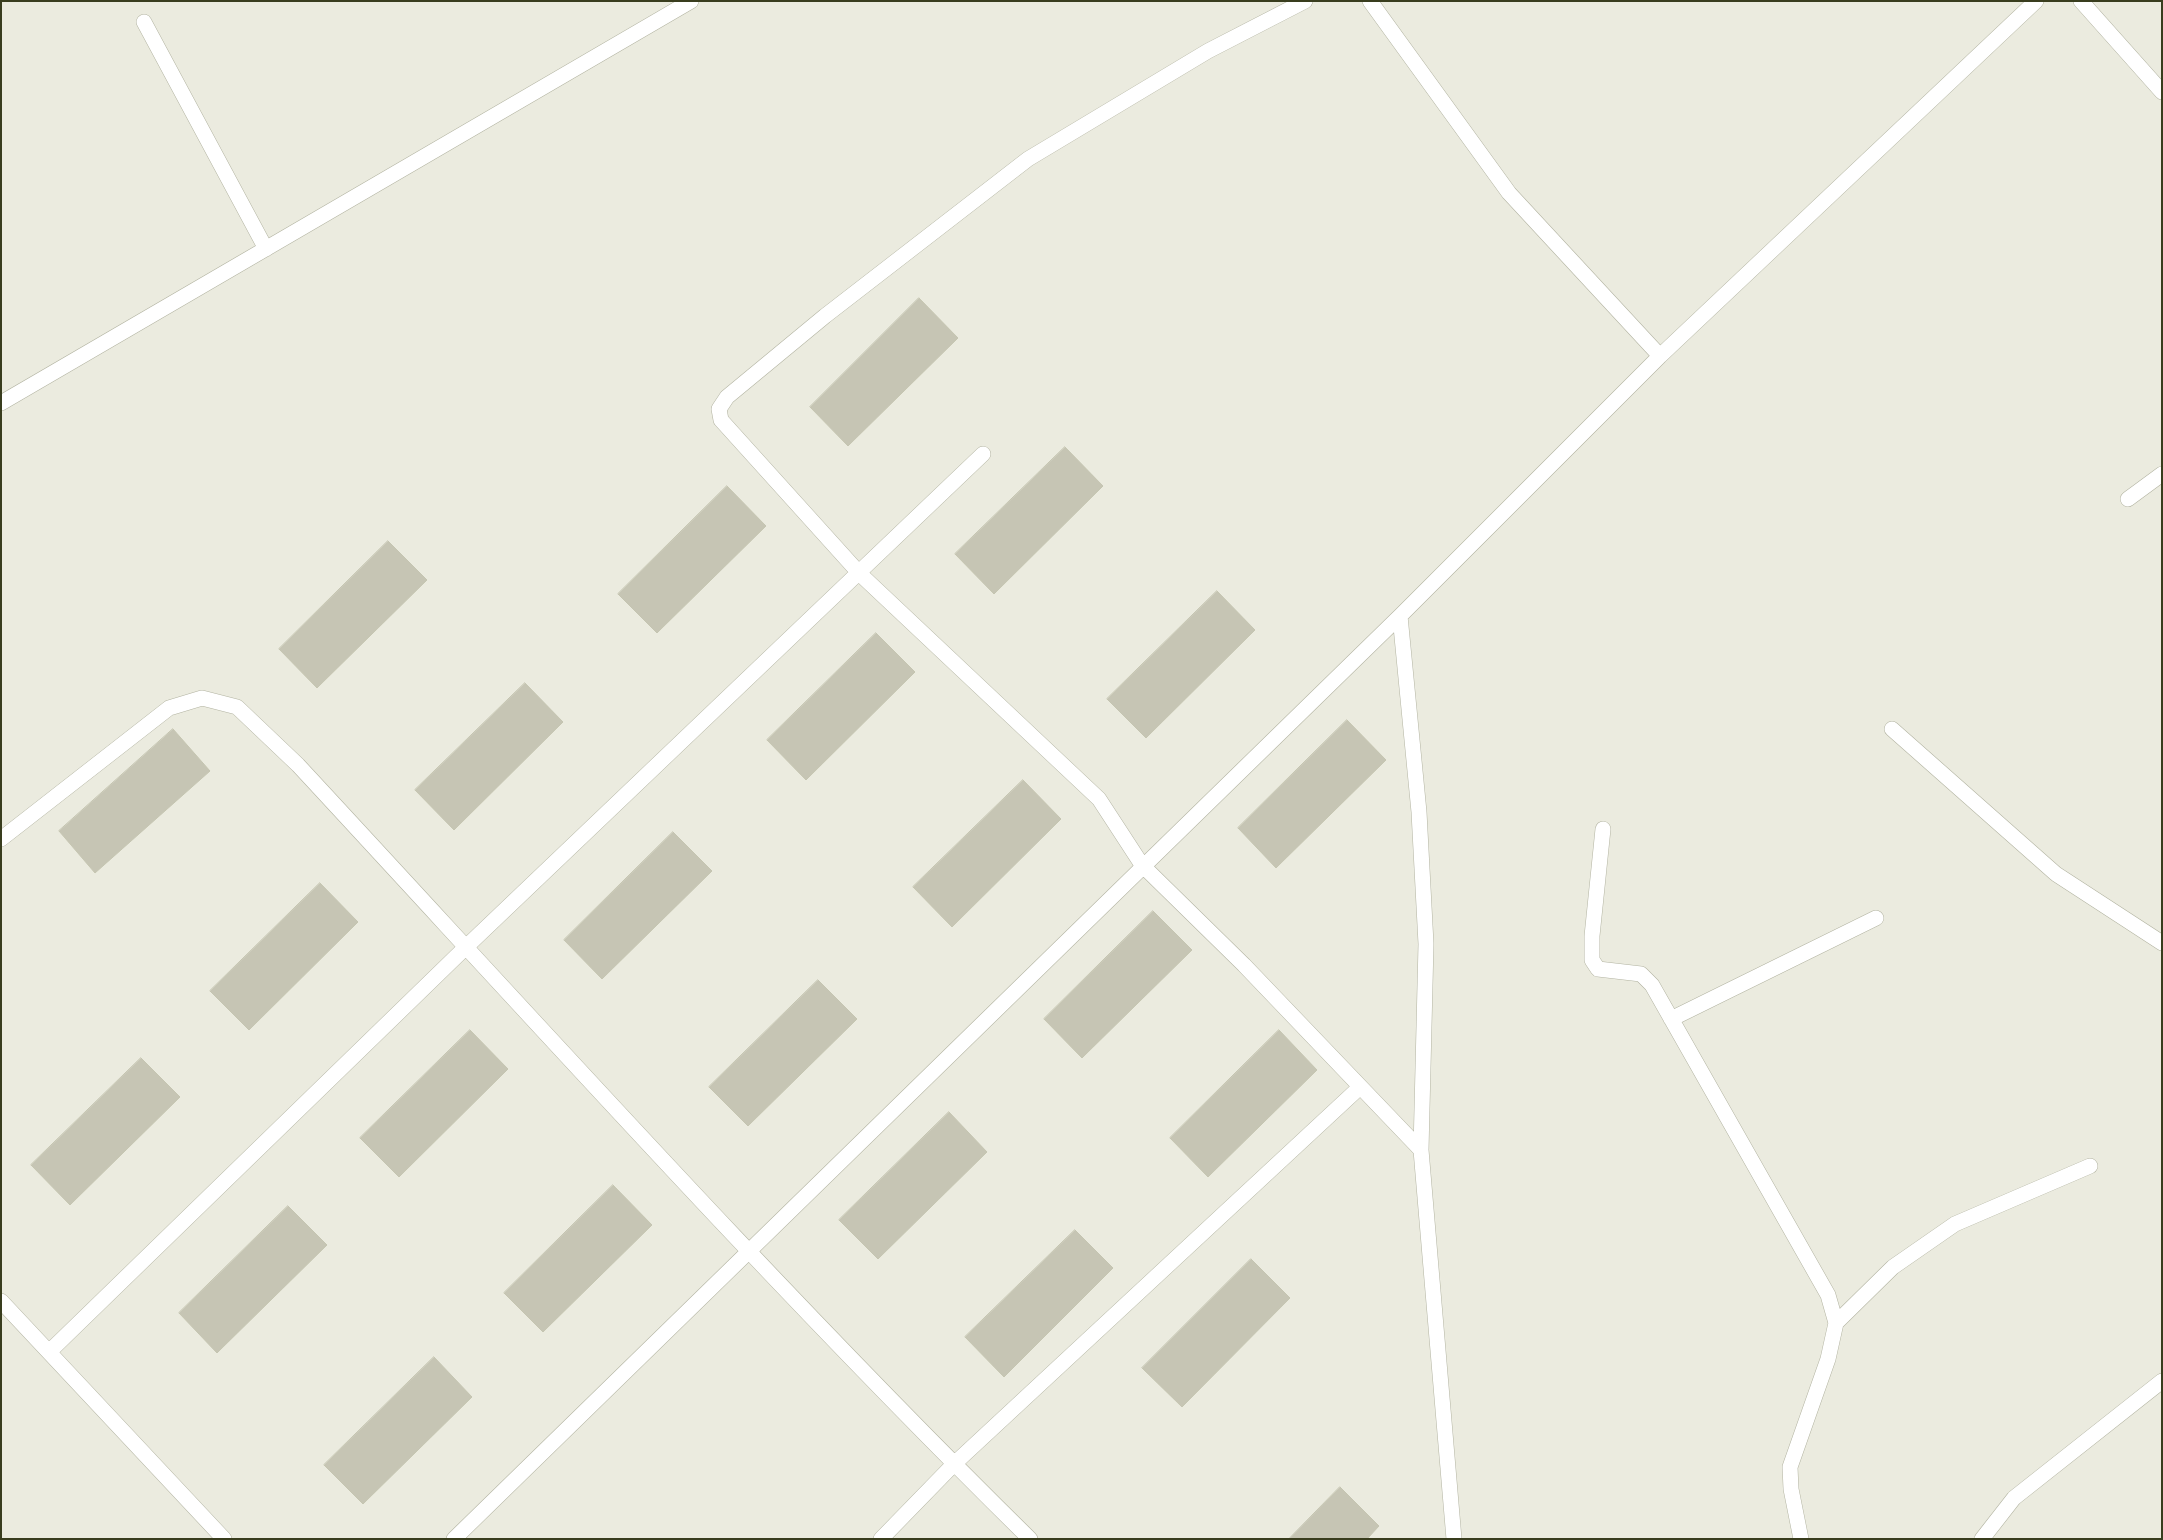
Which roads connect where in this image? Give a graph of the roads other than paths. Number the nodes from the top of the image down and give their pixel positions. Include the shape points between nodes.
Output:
1 (691, 1) edge
2 (1305, 1) edge
3 (1370, 1) edge
4 (2036, 1) edge
5 (2081, 1) edge
6 (144, 22) dead end
7 (2162, 92) edge
8 (266, 249) junction
9 (1660, 356) junction
10 (1, 403) edge
11 (983, 454) dead end
12 (2162, 474) edge
13 (2128, 499) dead end
14 (860, 574) junction
15 (1400, 616) junction
16 (1892, 729) dead end
17 (1603, 829) dead end
18 (1, 839) edge
19 (1142, 865) junction
20 (1876, 918) dead end
21 (2162, 943) edge
22 (466, 947) junction
23 (1671, 1018) junction
24 (1358, 1088) junction
25 (1421, 1150) junction
26 (2090, 1166) dead end
27 (751, 1252) junction
28 (1, 1301) edge
29 (1836, 1324) junction
30 (49, 1352) junction
31 (2162, 1381) edge
32 (954, 1464) junction
33 (224, 1539) edge
34 (454, 1539) edge
35 (881, 1539) edge
36 (1030, 1539) edge
37 (1454, 1539) edge
38 (1801, 1539) edge
39 (1982, 1539) edge

1 - 8 street
2 - 14 street via 1208,51 1028,158 727,397 719,409 721,420
3 - 9 street via 1509,193
4 - 9 street
5 - 7 street
6 - 8 street
8 - 10 street
9 - 15 street
11 - 14 street
12 - 13 street
14 - 19 street via 1099,799
14 - 22 street
15 - 19 street
15 - 25 street via 1419,812 1426,944
16 - 21 street via 2056,874
17 - 23 street via 1592,960 1598,969 1640,974 1652,985
18 - 22 street via 169,708 202,698 237,707 298,765
19 - 24 street via 1244,965
19 - 27 street
20 - 23 street
22 - 27 street
22 - 30 street
23 - 29 street via 1828,1295
24 - 25 street
24 - 32 street
25 - 37 street
26 - 29 street via 1955,1224 1893,1267
27 - 32 street
27 - 34 street
28 - 30 street
29 - 38 street via 1828,1359 1790,1467
30 - 33 street
31 - 39 street via 2014,1498
32 - 35 street
32 - 36 street

